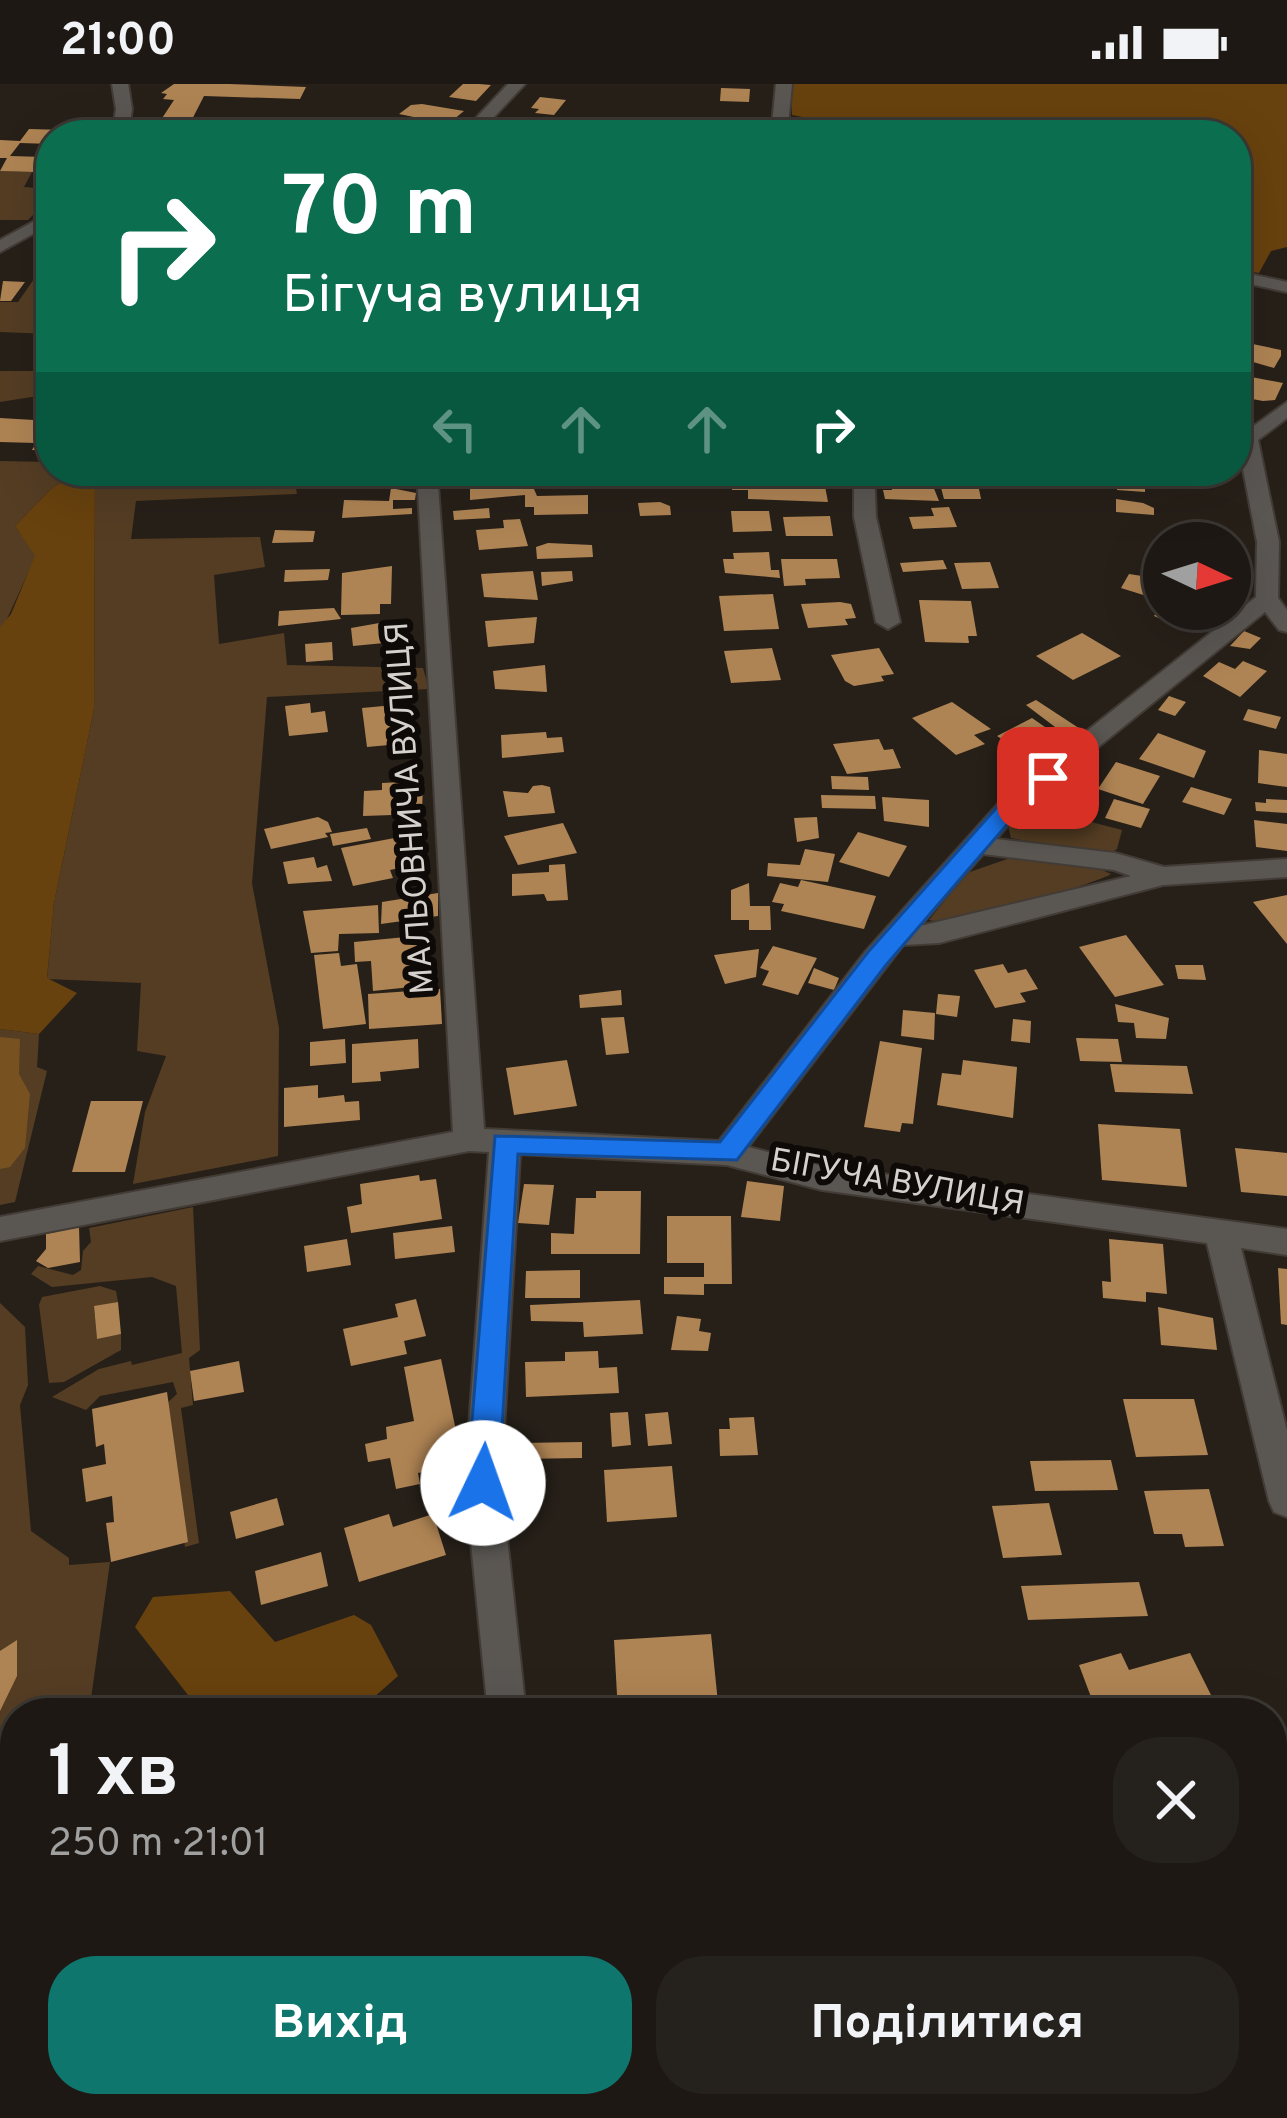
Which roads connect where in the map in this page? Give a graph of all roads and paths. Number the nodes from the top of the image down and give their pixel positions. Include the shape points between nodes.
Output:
1 (119, 84) edge
2 (517, 84) edge
3 (784, 84) edge
4 (122, 120) edge
5 (482, 120) edge
6 (780, 120) edge
7 (36, 226) edge
8 (0, 247) edge
9 (1251, 279) edge
10 (1287, 286) edge
11 (1287, 407) edge
12 (1251, 431) edge
13 (1251, 433) edge
14 (1287, 435) edge
15 (1251, 449) edge
16 (429, 486) edge
17 (864, 486) edge
18 (1267, 599) junction
19 (888, 622) dead end
20 (1287, 625) edge
21 (977, 844) junction
22 (1287, 868) edge
23 (1163, 876) junction
24 (899, 936) junction
25 (469, 1140) junction
26 (505, 1143) junction
27 (727, 1153) junction
28 (0, 1228) edge
29 (1221, 1234) junction
30 (1287, 1242) edge
31 (1287, 1501) edge
32 (505, 1698) edge

1 - 4 street
2 - 5 street
3 - 6 street
7 - 8 street
9 - 10 street
11 - 12 street
13 - 14 street
15 - 18 street via 1268,542
16 - 25 street, МАЛЬОВНИЧА ВУЛИЦЯ
17 - 19 street
18 - 20 street
18 - 21 street via 1015,801
21 - 23 street
21 - 24 street
22 - 23 street
23 - 24 street via 939,934
24 - 27 street
25 - 26 street, БІГУЧА ВУЛИЦЯ
25 - 28 street, БІГУЧА ВУЛИЦЯ
26 - 27 street, БІГУЧА ВУЛИЦЯ
26 - 32 street via 483,1483
27 - 29 street, БІГУЧА ВУЛИЦЯ via 822,1178
29 - 30 street, БІГУЧА ВУЛИЦЯ
29 - 31 street

